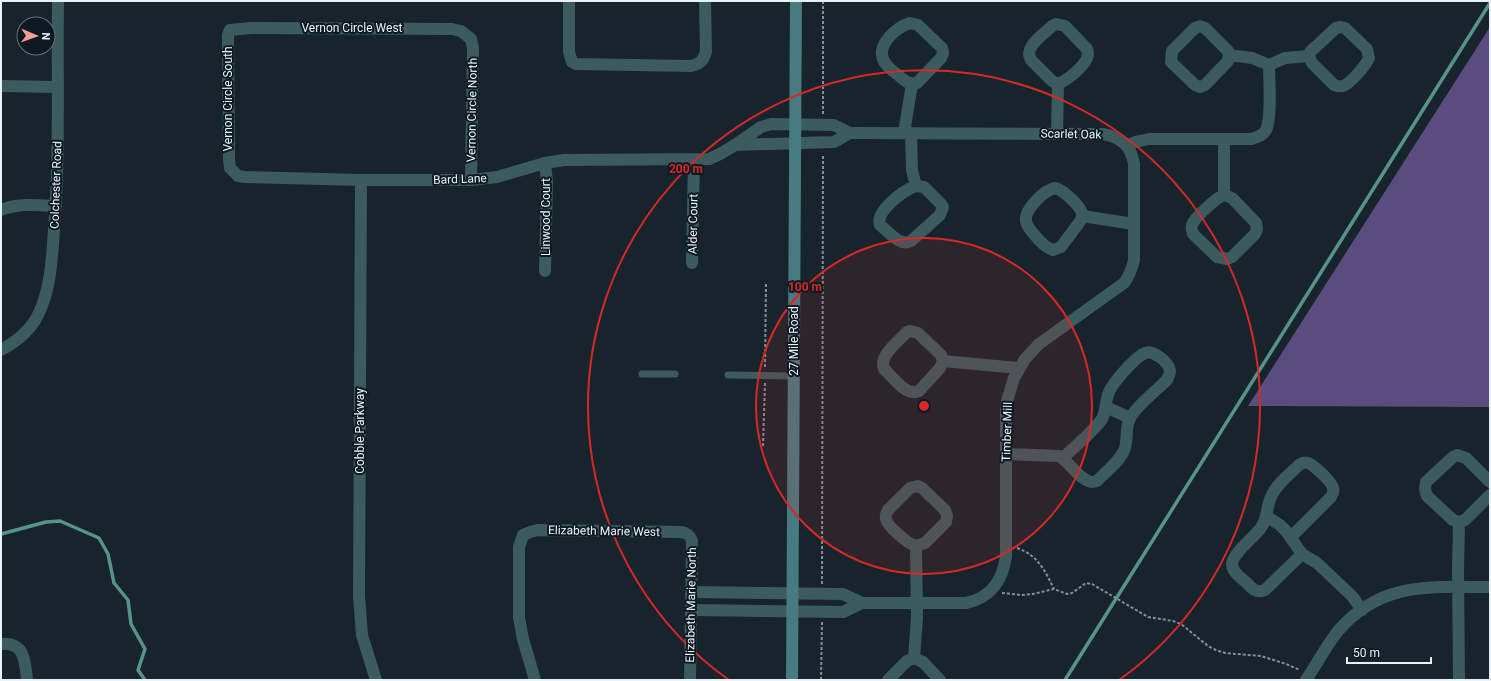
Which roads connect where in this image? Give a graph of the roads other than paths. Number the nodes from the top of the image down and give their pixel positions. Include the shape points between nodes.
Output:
1 (58, 1) edge
2 (569, 1) edge
3 (705, 1) edge
4 (796, 1) edge
5 (230, 30) joint
6 (472, 39) joint
7 (1230, 55) junction
8 (1309, 56) junction
9 (1269, 65) junction
10 (912, 84) junction
11 (1058, 84) junction
12 (1, 86) edge
13 (57, 87) junction
14 (795, 124) junction
15 (850, 133) junction
16 (908, 133) junction
17 (1057, 134) junction
18 (1224, 139) junction
19 (795, 144) junction
20 (736, 145) junction
21 (1128, 146) junction
22 (694, 160) junction
23 (545, 163) junction
24 (230, 168) joint
25 (361, 180) junction
26 (471, 180) junction
27 (916, 186) junction
28 (1224, 195) junction
29 (56, 206) junction
30 (1, 210) edge
31 (1082, 216) junction
32 (1134, 224) junction
33 (692, 263) dead end
34 (545, 271) dead end
35 (1, 350) edge
36 (943, 361) junction
37 (1019, 368) junction
38 (642, 374) dead end
39 (675, 374) dead end
40 (728, 375) dead end
41 (794, 376) junction
42 (1106, 407) junction
43 (1130, 418) junction
44 (1006, 454) junction
45 (1063, 458) junction
46 (1490, 482) edge
47 (1490, 495) edge
48 (1266, 516) junction
49 (1459, 522) junction
50 (686, 533) joint
51 (1291, 537) junction
52 (916, 546) junction
53 (1302, 554) junction
54 (1458, 587) junction
55 (1490, 587) edge
56 (692, 592) junction
57 (792, 594) junction
58 (862, 603) junction
59 (917, 603) junction
60 (691, 610) junction
61 (1362, 610) junction
62 (792, 612) junction
63 (1, 644) edge
64 (914, 658) junction
65 (1305, 676) edge
66 (28, 680) edge
67 (376, 680) edge
68 (535, 680) edge
69 (690, 680) edge
70 (792, 680) edge
71 (888, 680) edge
72 (940, 680) edge
73 (1459, 680) edge

1 - 13 street, Colchester Road
2 - 3 street via 569,52 572,62 691,66 703,60 706,52
4 - 14 street, 27 Mile Road
5 - 6 street, Vernon Circle West via 452,29 462,31
5 - 24 street, Vernon Circle South
6 - 26 street, Vernon Circle North
7 - 7 street via 1205,28 1200,26 1172,51 1171,62 1200,87 1228,61
7 - 9 street via 1252,58
8 - 8 street via 1310,52 1340,27 1345,28 1369,54 1366,63 1346,85 1342,86 1334,85 1312,63
8 - 9 street via 1285,58
9 - 18 street via 1269,118 1266,130 1251,139
10 - 10 street via 917,83 943,53 942,48 918,25 910,23 891,36 882,53 886,64
10 - 16 street
11 - 11 street via 1029,56 1031,46 1056,24 1065,26 1089,53 1082,65
11 - 17 street
12 - 13 street
13 - 29 street, Colchester Road
14 - 15 street, Scarlet Oak via 834,125
14 - 19 street, 27 Mile Road
14 - 20 street, Bard Lane via 772,124 761,127
15 - 16 street, Scarlet Oak
15 - 19 street, Scarlet Oak via 834,142
16 - 17 street, Scarlet Oak
16 - 27 street
17 - 21 street, Scarlet Oak via 1110,135
18 - 21 street via 1149,139
18 - 28 street
19 - 20 street, Bard Lane
19 - 41 street, 27 Mile Road
20 - 22 street, Bard Lane via 709,159
21 - 32 street, Timber Mill via 1134,164
22 - 23 street, Bard Lane via 564,160
22 - 33 street, Alder Court
23 - 26 street, Bard Lane via 496,177
23 - 34 street, Linwood Court
24 - 25 street, Bard Lane via 238,176 244,177
25 - 26 street, Bard Lane
25 - 67 street, Cobble Parkway via 359,596 362,635
27 - 27 street via 891,203 880,216 880,225 903,243 911,241 940,215 943,207 924,187
28 - 28 street via 1232,198 1256,224 1257,229 1255,234 1227,259 1217,257 1191,230 1193,222 1216,198
29 - 30 street via 27,205
29 - 35 street, Colchester Road via 51,270 44,299 27,332
31 - 31 street via 1080,209 1062,190 1055,188 1045,193 1028,210 1026,221 1027,226 1045,246 1053,250 1061,247
31 - 32 street
32 - 37 street, Timber Mill via 1133,264 1124,283 1039,344
36 - 36 street via 918,333 910,331 884,357 882,365 907,391 915,392 919,391 940,368
36 - 37 street
37 - 44 street, Timber Mill via 1008,401
38 - 39 lane
40 - 41 lane
41 - 57 street, 27 Mile Road
42 - 43 street
42 - 43 street via 1110,387 1143,353 1152,352 1168,366 1170,375
42 - 45 street via 1098,424
43 - 45 street via 1123,452 1097,481 1085,480
44 - 45 street via 1054,454
44 - 59 street, Timber Mill via 1006,545 1002,575 991,590 975,601
46 - 49 street via 1466,458 1457,455 1426,482 1427,496 1453,520
47 - 49 street via 1466,520
48 - 51 street via 1280,525
48 - 51 street via 1275,489 1299,465 1304,463 1314,466 1332,483 1333,492
48 - 53 street via 1261,528 1233,558 1232,568 1236,573 1254,590 1260,592
49 - 54 street
50 - 56 street, Elizabeth Marie North via 692,541
50 - 68 street, Elizabeth Marie West via 538,530 524,535 519,547 519,618
51 - 53 street
52 - 52 street via 925,543 946,522 947,516 945,510 918,486 910,488 886,514 888,523 907,542
52 - 59 street
53 - 61 street via 1317,563 1352,596
54 - 55 street
54 - 61 street via 1412,589 1390,595
54 - 73 street
56 - 57 street, Timber Mill
56 - 60 street, Elizabeth Marie North
57 - 58 street, Timber Mill via 843,594
57 - 62 street, 27 Mile Road
58 - 59 street, Timber Mill
58 - 62 street, Timber Mill via 843,612
59 - 64 street
60 - 62 street, Timber Mill
60 - 69 street, Elizabeth Marie North
61 - 65 street via 1338,631
62 - 70 street, 27 Mile Road
63 - 66 street via 12,644 19,648 23,654
64 - 71 street via 907,661
64 - 72 street via 923,662

